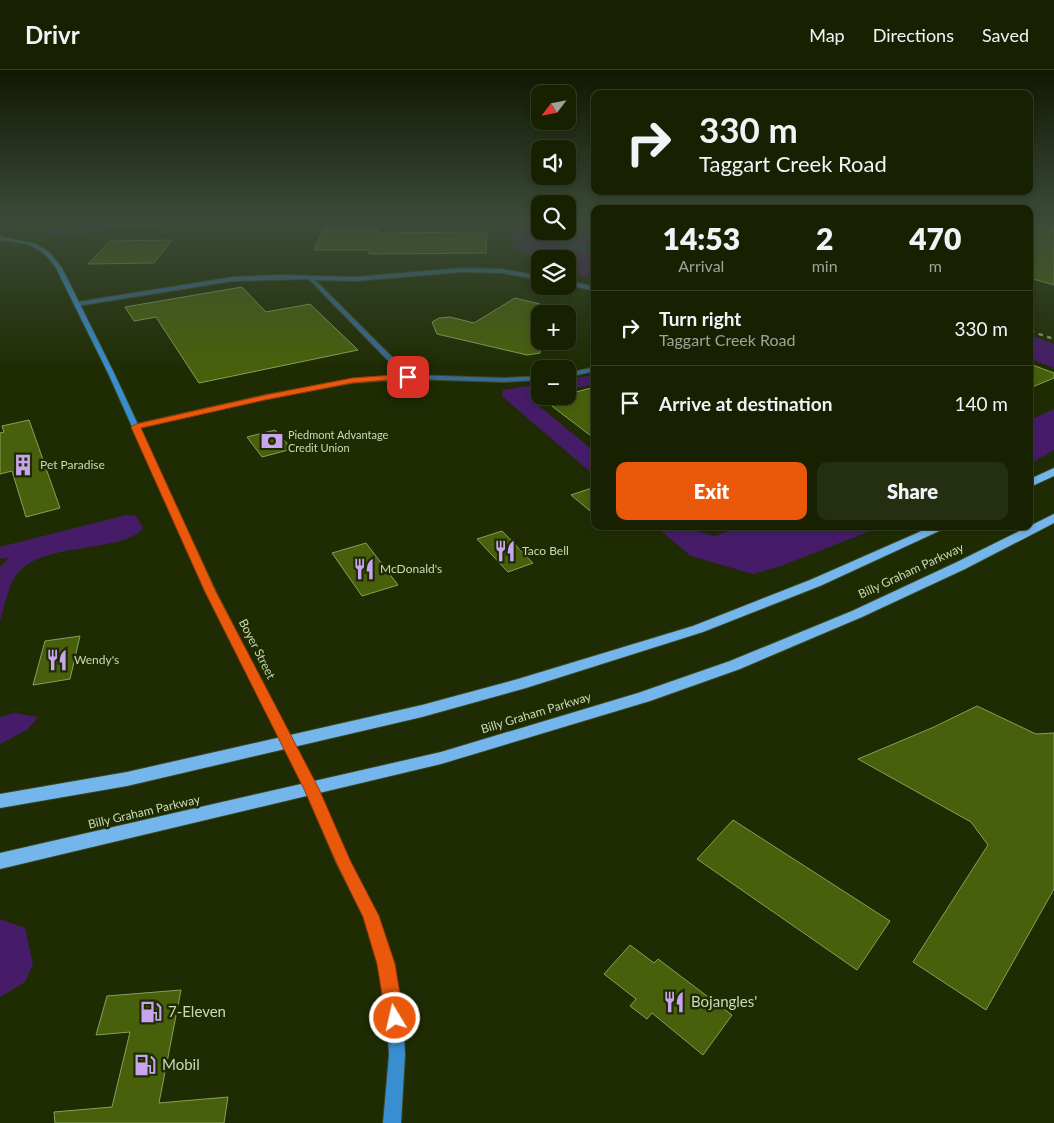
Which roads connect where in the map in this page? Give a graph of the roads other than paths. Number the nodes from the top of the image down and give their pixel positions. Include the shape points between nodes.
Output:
1 (59, 269) edge
2 (531, 276) edge
3 (311, 279) junction
4 (576, 285) edge
5 (591, 288) edge
6 (77, 304) junction
7 (591, 370) edge
8 (576, 373) edge
9 (408, 377) junction
10 (531, 379) edge
11 (136, 427) junction
12 (1054, 472) edge
13 (1033, 482) edge
14 (1054, 518) edge
15 (1033, 529) edge
16 (935, 530) edge
17 (1030, 530) edge
18 (286, 742) junction
19 (312, 789) junction
20 (0, 801) edge
21 (0, 861) edge
22 (392, 1123) edge

1 - 6 main road, Boyer Street
2 - 3 street via 502,271 462,270 355,279
3 - 6 street via 233,279
3 - 9 street
4 - 5 street
6 - 11 main road, Boyer Street
7 - 8 street
9 - 10 street
9 - 11 street via 352,381
11 - 18 main road, Boyer Street via 211,592
12 - 13 highway
14 - 15 highway, Billy Graham Parkway
16 - 18 highway via 815,583 685,633 422,712
17 - 19 highway, Billy Graham Parkway via 909,590 735,665 547,728
18 - 19 main road, Boyer Street
18 - 20 highway via 127,778
19 - 21 highway, Billy Graham Parkway
19 - 22 main road, Boyer Street via 343,862 371,916 386,964 397,1055

